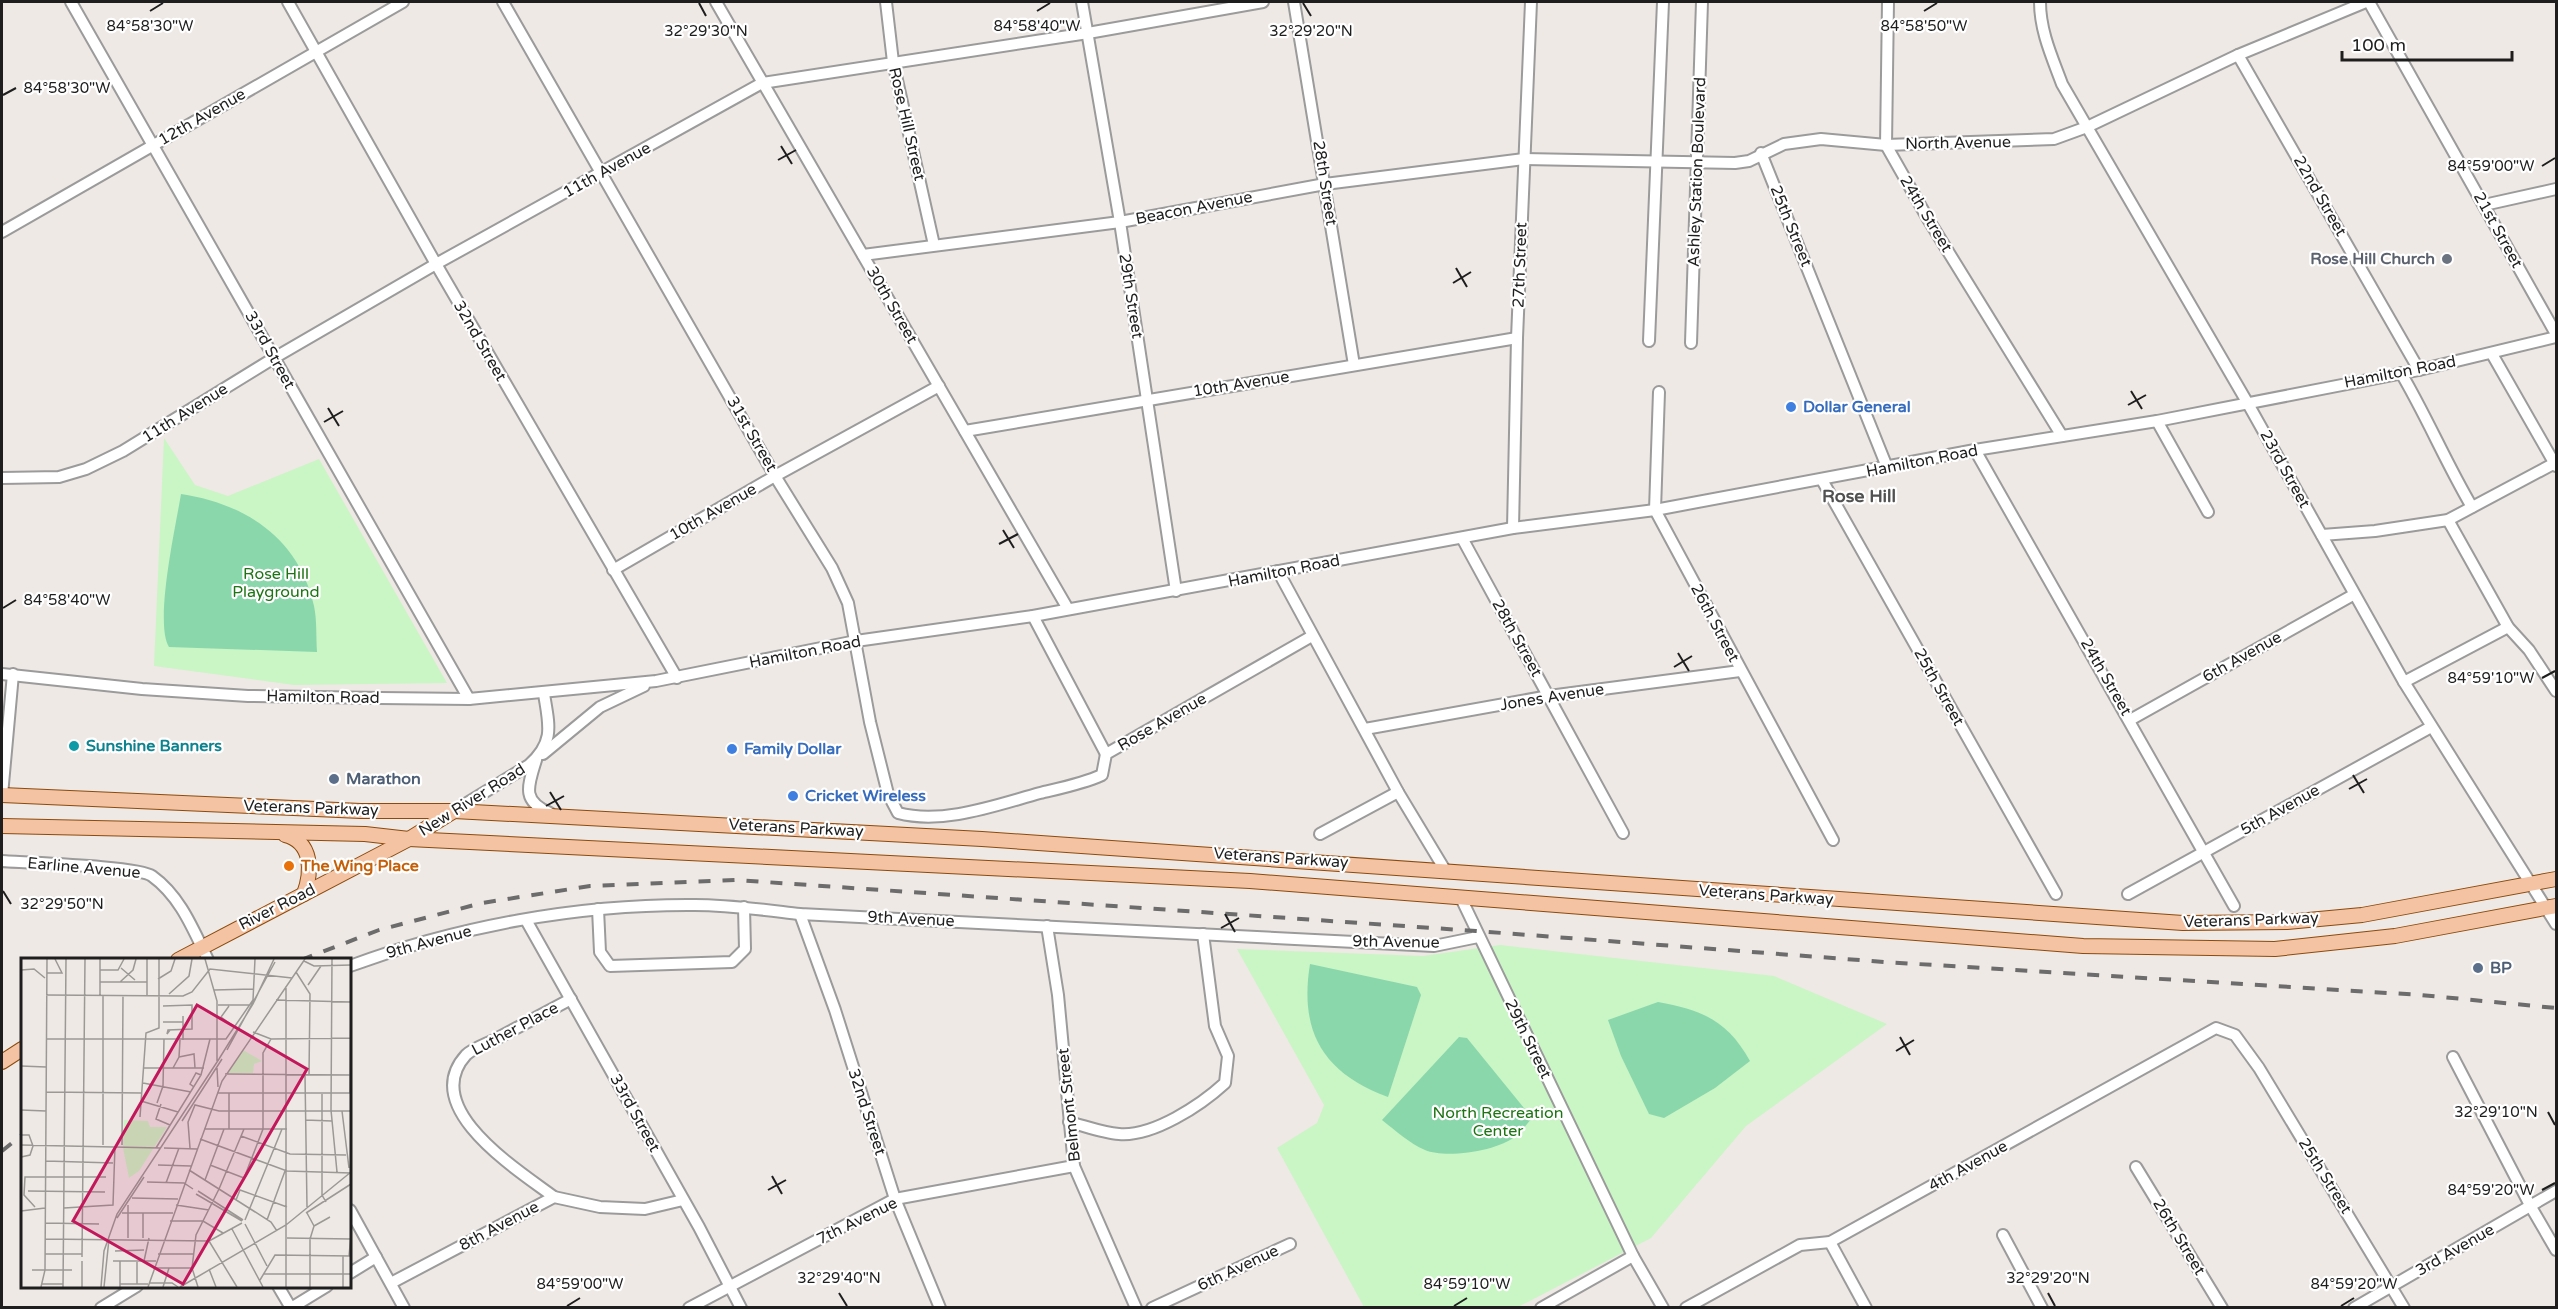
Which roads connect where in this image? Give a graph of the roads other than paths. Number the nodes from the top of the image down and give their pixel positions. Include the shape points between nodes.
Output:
1 (71, 2) edge
2 (288, 2) edge
3 (403, 2) edge
4 (503, 2) edge
5 (716, 2) edge
6 (886, 2) edge
7 (1082, 2) edge
8 (1263, 2) edge
9 (1294, 2) edge
10 (1531, 2) edge
11 (1663, 2) edge
12 (1702, 2) edge
13 (1888, 2) edge
14 (2040, 2) edge
15 (2368, 2) edge
16 (1088, 33) junction
17 (316, 52) junction
18 (2238, 55) junction
19 (893, 62) junction
20 (762, 84) junction
21 (2087, 127) junction
22 (155, 144) junction
23 (1886, 145) junction
24 (1761, 153) junction
25 (1524, 159) junction
26 (1658, 161) junction
27 (1698, 162) junction
28 (602, 173) junction
29 (1325, 184) junction
30 (2556, 189) edge
31 (2484, 205) junction
32 (1120, 222) junction
33 (2, 232) edge
34 (934, 244) junction
35 (863, 255) junction
36 (436, 264) junction
37 (2556, 336) edge
38 (1517, 338) junction
39 (1648, 340) dead end
40 (1691, 343) dead end
41 (2492, 354) junction
42 (274, 358) junction
43 (1354, 365) junction
44 (2419, 370) junction
45 (2402, 373) junction
46 (939, 386) junction
47 (1659, 392) dead end
48 (1146, 399) junction
49 (2247, 402) junction
50 (2157, 421) junction
51 (965, 431) junction
52 (2062, 436) junction
53 (1975, 450) junction
54 (2556, 464) edge
55 (1887, 467) junction
56 (775, 476) junction
57 (2, 478) edge
58 (1822, 480) junction
59 (2472, 507) junction
60 (1655, 510) junction
61 (2208, 512) dead end
62 (2448, 520) junction
63 (1513, 528) junction
64 (2322, 535) junction
65 (1462, 538) junction
66 (614, 570) junction
67 (1278, 571) junction
68 (1176, 591) junction
69 (2353, 595) junction
70 (1068, 609) junction
71 (1033, 616) junction
72 (2508, 627) junction
73 (1312, 636) junction
74 (855, 641) junction
75 (1740, 671) junction
76 (7, 674) edge
77 (677, 678) junction
78 (656, 681) junction
79 (2404, 682) junction
80 (2556, 691) edge
81 (544, 694) junction
82 (1549, 696) junction
83 (470, 699) junction
84 (2130, 720) junction
85 (2431, 727) junction
86 (1365, 729) junction
87 (1106, 754) junction
88 (538, 757) junction
89 (1398, 792) junction
90 (2, 795) edge
91 (985, 808) joint
92 (454, 811) junction
93 (556, 816) junction
94 (2, 826) edge
95 (274, 832) junction
96 (1623, 833) dead end
97 (1320, 834) dead end
98 (409, 839) junction
99 (1833, 840) dead end
100 (2204, 852) junction
101 (2, 861) edge
102 (1445, 870) junction
103 (2556, 879) edge
104 (2530, 885) junction
105 (304, 894) junction
106 (2056, 894) dead end
107 (2128, 894) dead end
108 (1461, 898) junction
109 (2234, 906) dead end
110 (744, 907) junction
111 (2551, 907) edge
112 (598, 909) junction
113 (800, 914) junction
114 (526, 920) junction
115 (2556, 924) edge
116 (1047, 926) junction
117 (1203, 934) junction
118 (1478, 937) junction
119 (201, 946) junction
120 (181, 958) edge
121 (207, 958) edge
122 (351, 966) edge
123 (571, 999) junction
124 (2243, 1045) joint
125 (21, 1051) edge
126 (2453, 1057) dead end
127 (2, 1062) edge
128 (1070, 1122) junction
129 (1074, 1166) junction
130 (2136, 1167) dead end
131 (2556, 1191) edge
132 (554, 1197) junction
133 (895, 1199) junction
134 (683, 1200) junction
135 (2530, 1207) junction
136 (351, 1212) edge
137 (2003, 1235) dead end
138 (1830, 1242) junction
139 (1290, 1244) dead end
140 (2556, 1250) edge
141 (1633, 1256) junction
142 (376, 1257) junction
143 (351, 1272) edge
144 (391, 1283) junction
145 (729, 1286) junction
146 (2392, 1286) junction
147 (134, 1288) edge
148 (279, 1288) edge
149 (325, 1288) edge
150 (101, 1308) edge
151 (291, 1308) edge
152 (404, 1308) edge
153 (689, 1308) edge
154 (741, 1308) edge
155 (940, 1308) edge
156 (1136, 1308) edge
157 (1152, 1308) edge
158 (1541, 1308) edge
159 (1663, 1308) edge
160 (1686, 1308) edge
161 (1866, 1308) edge
162 (2042, 1308) edge
163 (2222, 1308) edge
164 (2354, 1308) edge
165 (2404, 1308) edge

1 - 22 street, 33rd Street
2 - 17 street, 32nd Street
3 - 17 street, 12th Avenue
4 - 28 street, 31st Street
5 - 20 street, 30th Street
6 - 19 street, Rose Hill Street
7 - 16 street, 29th Street
8 - 16 street, 11th Avenue
9 - 29 street, 28th Street
10 - 25 street, 27th Street
11 - 26 street
12 - 27 street, Ashley Station Boulevard
13 - 23 street
14 - 21 street, 23rd Street via 2050,54
15 - 18 street, North Avenue
15 - 31 street, 21st Street
16 - 19 street, 11th Avenue
16 - 32 street, 29th Street
17 - 22 street, 12th Avenue
17 - 36 street, 32nd Street
18 - 21 street, North Avenue
18 - 44 street, 22nd Street
19 - 20 street, 11th Avenue
19 - 34 street, Rose Hill Street
20 - 28 street, 11th Avenue
20 - 35 street, 30th Street
21 - 23 street, North Avenue via 2054,139 2034,141
21 - 49 street, 23rd Street
22 - 33 street, 12th Avenue
22 - 42 street, 33rd Street
23 - 24 street, North Avenue via 1821,139 1784,144
23 - 52 street, 24th Street
24 - 27 street, North Avenue via 1749,161
24 - 55 street, 25th Street
25 - 26 street, North Avenue
25 - 29 street, Beacon Avenue
25 - 38 street, 27th Street
26 - 27 street, North Avenue
26 - 39 street
27 - 40 street, Ashley Station Boulevard
28 - 36 street, 11th Avenue
28 - 56 street, 31st Street
29 - 32 street, Beacon Avenue
29 - 43 street, 28th Street
30 - 31 street
31 - 37 street, 21st Street
32 - 34 street, Beacon Avenue
32 - 48 street, 29th Street
34 - 35 street, Beacon Avenue
35 - 46 street, 30th Street
36 - 42 street, 11th Avenue
36 - 66 street, 32nd Street
37 - 41 street, Hamilton Road
38 - 43 street, 10th Avenue
38 - 63 street, 27th Street
41 - 44 street, Hamilton Road
41 - 54 street
42 - 57 street, 11th Avenue via 123,451 86,469 59,477
42 - 83 street, 33rd Street
43 - 48 street, 10th Avenue
44 - 45 street, Hamilton Road
45 - 49 street, Hamilton Road
45 - 59 street
46 - 51 street, 30th Street
46 - 56 street, 10th Avenue
47 - 60 street, 26th Street
48 - 51 street, 10th Avenue
48 - 68 street, 29th Street
49 - 50 street, Hamilton Road
49 - 64 street, 23rd Street
50 - 52 street, Hamilton Road
50 - 61 street
51 - 70 street, 30th Street
52 - 53 street, Hamilton Road
53 - 55 street, Hamilton Road
53 - 84 street, 24th Street
54 - 59 street
55 - 58 street, Hamilton Road
56 - 66 street, 10th Avenue
56 - 74 street, 31st Street via 832,568 848,603
58 - 60 street, Hamilton Road
58 - 106 street, 25th Street
59 - 62 street
60 - 63 street, Hamilton Road
60 - 75 street, 26th Street
62 - 64 street
62 - 72 street
63 - 65 street, Hamilton Road
64 - 69 street, 23rd Street
65 - 67 street, Hamilton Road
65 - 82 street, 28th Street
66 - 77 street, 32nd Street
67 - 68 street, Hamilton Road
67 - 73 street
68 - 70 street, Hamilton Road
69 - 79 street, 23rd Street
69 - 84 street, 6th Avenue
70 - 71 street, Hamilton Road
71 - 74 street, Hamilton Road
71 - 87 street
72 - 79 street
72 - 80 street
73 - 86 street
73 - 87 street, Rose Avenue
74 - 77 street, Hamilton Road
74 - 91 street, 31st Street via 888,794 898,813 914,817
75 - 82 street, Jones Avenue
75 - 99 street, 26th Street
76 - 83 street, Hamilton Road via 141,690 248,696
76 - 90 street
77 - 78 street, Hamilton Road
78 - 81 street, Hamilton Road
78 - 88 street via 600,707
79 - 85 street, 23rd Street
81 - 83 street, Hamilton Road
81 - 88 street, New River Road via 549,740
82 - 86 street, Jones Avenue
82 - 96 street, 28th Street
84 - 100 street, 24th Street
85 - 100 street, 5th Avenue
85 - 104 street, 23rd Street
86 - 89 street
87 - 91 street, Rose Avenue via 1102,775
88 - 92 street, New River Road
88 - 93 street via 528,789 540,809
89 - 97 street
89 - 102 street
90 - 92 main road, Veterans Parkway via 361,811
92 - 93 main road, Veterans Parkway
92 - 98 main road, New River Road
93 - 102 main road, Veterans Parkway
94 - 95 main road, Veterans Parkway
95 - 98 main road, Veterans Parkway
95 - 105 main road via 294,837 308,854 309,880
98 - 105 main road, River Road
98 - 108 main road, Veterans Parkway via 1215,879
100 - 107 street, 5th Avenue
100 - 109 street, 24th Street
101 - 119 street, Earline Avenue via 150,874 175,896
102 - 104 main road, Veterans Parkway via 2183,923 2287,922 2362,915
103 - 104 main road, Veterans Parkway
104 - 111 street, 23rd Street
105 - 119 main road, River Road
108 - 111 main road, Veterans Parkway via 2083,946 2275,950 2395,936
108 - 118 street, 29th Street
110 - 112 street, 9th Avenue via 695,904
110 - 112 street via 745,949 732,962 610,966 600,952
110 - 113 street, 9th Avenue
111 - 115 street, 23rd Street
112 - 114 street, 9th Avenue
113 - 116 street, 9th Avenue
113 - 133 street, 32nd Street
114 - 122 street, 9th Avenue via 441,936
114 - 123 street, 33rd Street
116 - 117 street, 9th Avenue
116 - 128 street, Belmont Street
117 - 118 street, 9th Avenue via 1434,946
117 - 128 street via 1215,1026 1228,1056 1225,1083 1204,1102 1152,1129 1120,1135
118 - 141 street, 29th Street
119 - 120 main road, River Road
119 - 121 street, Earline Avenue
123 - 132 street, Luther Place via 466,1055 452,1080 457,1105 470,1127 500,1156
123 - 134 street, 33rd Street
124 - 138 street, 4th Avenue via 2235,1035 2216,1028
124 - 146 street, 25th Street
125 - 127 main road
126 - 135 street
128 - 129 street, Belmont Street
129 - 133 street, 7th Avenue
129 - 156 street, Belmont Street
130 - 163 street, 26th Street
131 - 135 street, 3rd Avenue
132 - 134 street, 8th Avenue via 600,1208 645,1209
132 - 144 street, 8th Avenue
133 - 145 street, 7th Avenue
133 - 155 street, 32nd Street
134 - 145 street, 33rd Street
135 - 140 street
135 - 146 street, 3rd Avenue
136 - 142 street
137 - 162 street
138 - 160 street, 4th Avenue via 1800,1245
138 - 161 street
139 - 157 street, 6th Avenue
141 - 158 street
141 - 159 street, 29th Street
142 - 143 street
142 - 144 street
144 - 152 street
145 - 153 street, 7th Avenue
145 - 154 street, 33rd Street
146 - 164 street, 3rd Avenue
146 - 165 street, 25th Street
147 - 150 street
148 - 151 street
149 - 151 street

